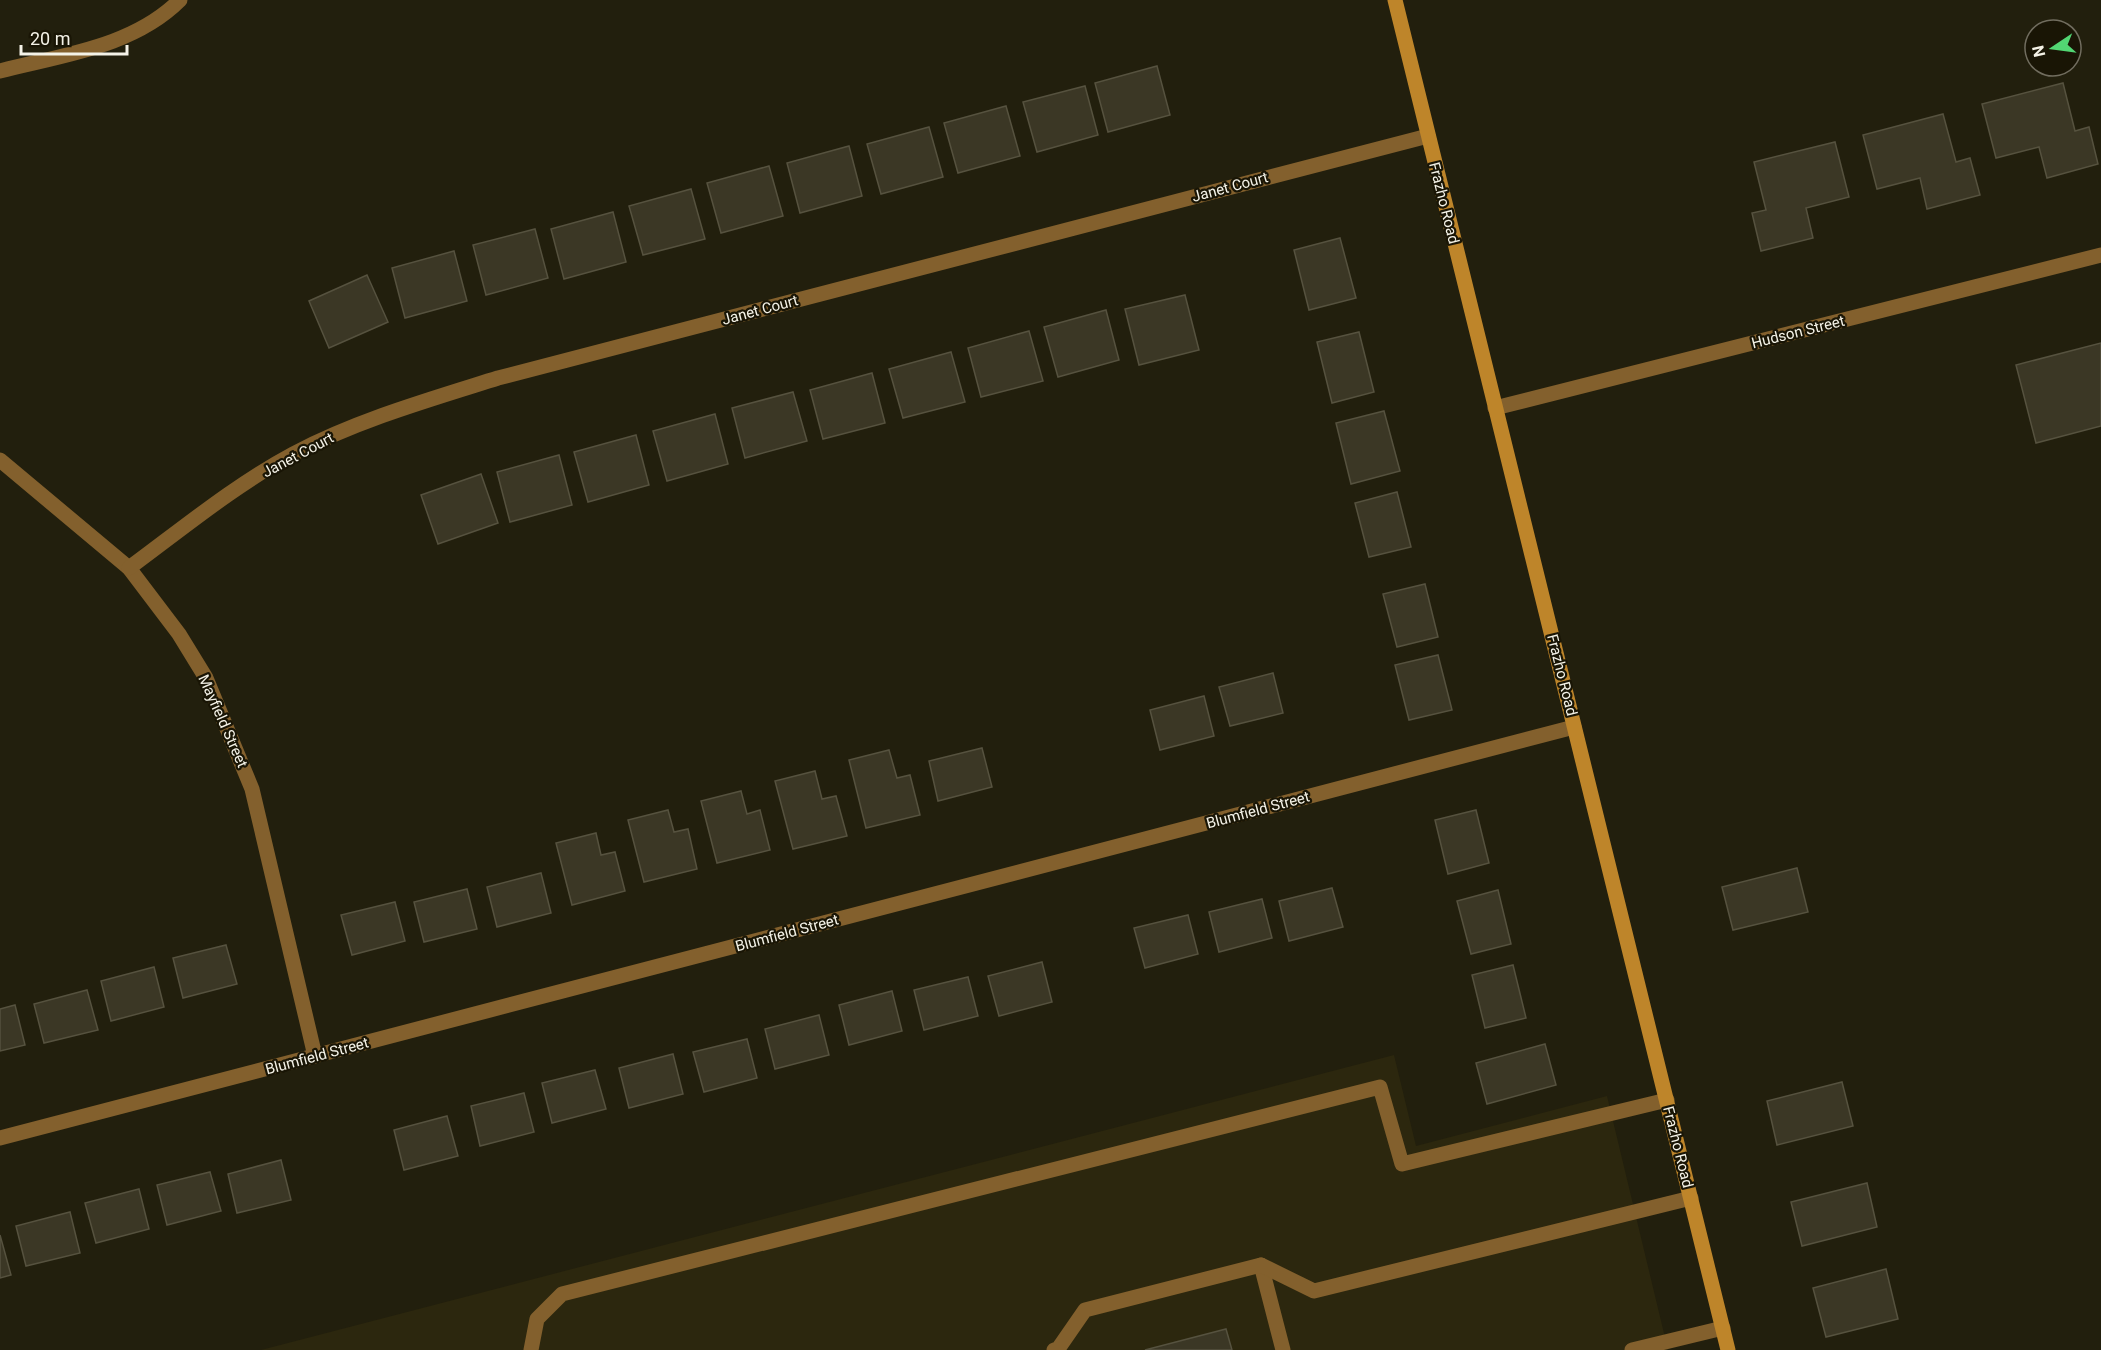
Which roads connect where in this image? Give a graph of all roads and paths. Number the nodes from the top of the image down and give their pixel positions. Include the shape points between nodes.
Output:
1 (180, 0) edge
2 (1395, 0) edge
3 (0, 71) edge
4 (1428, 136) junction
5 (2101, 255) edge
6 (1496, 408) junction
7 (0, 460) edge
8 (129, 568) junction
9 (1575, 727) junction
10 (315, 1056) junction
11 (1667, 1100) junction
12 (0, 1138) edge
13 (1690, 1198) junction
14 (1261, 1265) junction
15 (1723, 1328) junction
16 (531, 1350) edge
17 (1054, 1350) edge
18 (1283, 1350) edge
19 (1632, 1350) edge
20 (1728, 1350) edge

1 - 3 street via 165,15 132,35
2 - 4 street, Frazho Road
4 - 6 street, Frazho Road
4 - 8 street, Janet Court via 498,378 423,401 360,423 293,454
5 - 6 street, Hudson Street
6 - 9 street, Frazho Road
7 - 8 street, Mayfield Street
8 - 10 street, Mayfield Street via 206,678 252,789
9 - 10 street, Blumfield Street
9 - 11 street, Frazho Road
10 - 12 street, Blumfield Street
11 - 13 street, Frazho Road
11 - 16 street via 1402,1164 1380,1087 562,1294 537,1319
13 - 14 street via 1314,1291
13 - 15 street, Frazho Road
14 - 17 street via 1085,1310
14 - 18 street
15 - 19 street
15 - 20 street, Frazho Road

